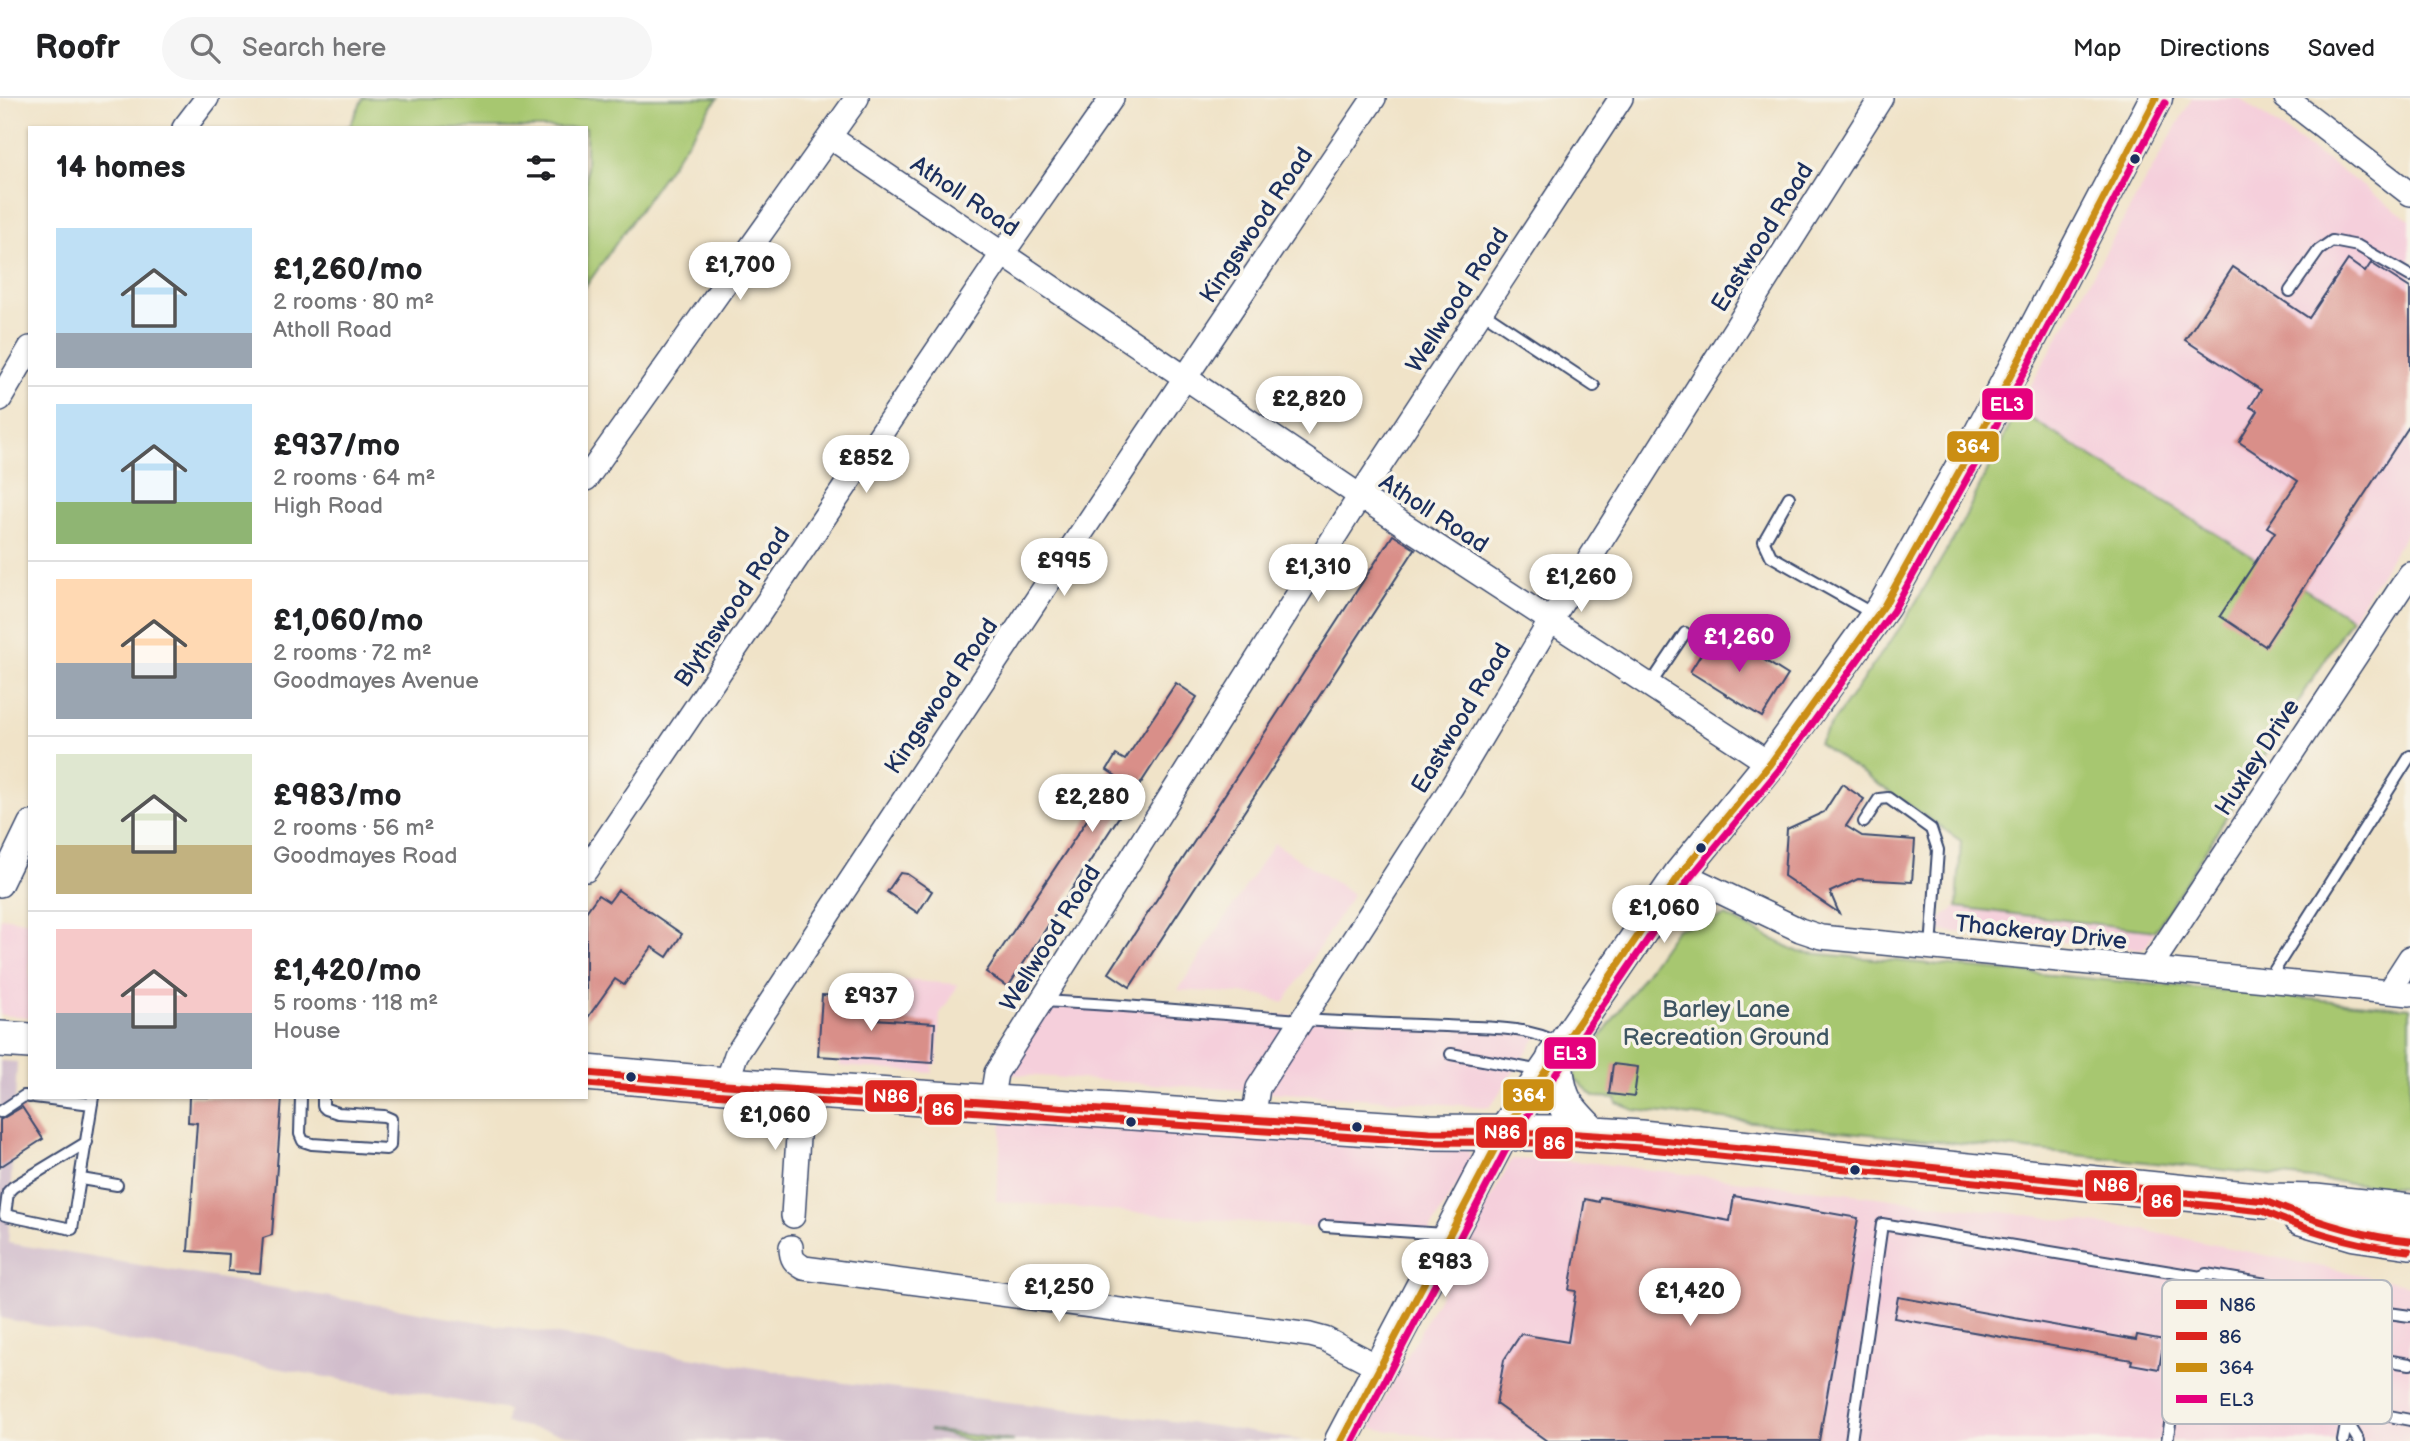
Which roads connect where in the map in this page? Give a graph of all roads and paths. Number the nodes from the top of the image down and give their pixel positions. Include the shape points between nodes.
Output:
1 (206, 98) edge
2 (857, 98) edge
3 (1112, 98) edge
4 (1374, 98) edge
5 (1620, 98) edge
6 (1881, 98) edge
7 (2156, 98) edge
8 (2286, 98) edge
9 (185, 126) edge
10 (830, 137) junction
11 (2410, 194) edge
12 (1003, 253) junction
13 (2410, 276) edge
14 (2290, 291) dead end
15 (1481, 311) junction
16 (28, 351) edge
17 (1184, 379) junction
18 (1594, 386) dead end
19 (0, 399) edge
20 (588, 477) edge
21 (1360, 496) junction
22 (1789, 497) dead end
23 (2410, 574) edge
24 (1877, 616) junction
25 (1551, 620) junction
26 (1685, 633) dead end
27 (1650, 685) junction
28 (2410, 756) edge
29 (1770, 764) junction
30 (1864, 822) dead end
31 (28, 827) edge
32 (588, 867) edge
33 (1681, 873) junction
34 (0, 885) edge
35 (1931, 948) junction
36 (2410, 958) edge
37 (2149, 970) junction
38 (2269, 979) junction
39 (2399, 993) edge
40 (1042, 1000) junction
41 (1303, 1020) junction
42 (0, 1039) edge
43 (28, 1041) edge
44 (1451, 1054) dead end
45 (1554, 1058) junction
46 (588, 1073) edge
47 (726, 1085) junction
48 (801, 1090) junction
49 (28, 1096) edge
50 (62, 1099) edge
51 (301, 1099) edge
52 (323, 1099) edge
53 (93, 1101) edge
54 (990, 1103) junction
55 (0, 1112) edge
56 (1253, 1120) junction
57 (1503, 1133) junction
58 (1593, 1135) junction
59 (87, 1142) junction
60 (81, 1179) junction
61 (117, 1185) dead end
62 (5, 1190) edge
63 (2266, 1201) junction
64 (2410, 1212) edge
65 (1325, 1226) dead end
66 (1449, 1234) junction
67 (2410, 1241) edge
68 (2201, 1277) junction
69 (2196, 1280) edge
70 (2237, 1280) edge
71 (2392, 1312) edge
72 (2410, 1316) edge
73 (2392, 1361) edge
74 (2410, 1364) edge
75 (1379, 1367) junction
76 (2392, 1418) edge
77 (2410, 1420) edge
78 (2351, 1424) edge
79 (1340, 1441) edge
80 (1851, 1441) edge
81 (2359, 1441) edge

1 - 9 street
2 - 10 street
3 - 12 street, Blythswood Road
4 - 17 street, Kingswood Road
5 - 15 street, Wellwood Road
6 - 25 street, Eastwood Road
7 - 24 main road via 1980,434
8 - 11 street
10 - 12 street, Atholl Road
10 - 20 street
12 - 17 street, Atholl Road
12 - 32 street, Blythswood Road
13 - 14 lane via 2358,246 2332,241 2319,250
15 - 18 lane
15 - 21 street, Wellwood Road
16 - 19 street
17 - 21 street, Atholl Road
17 - 47 street, Kingswood Road via 736,1055
21 - 25 street, Atholl Road
21 - 40 street, Wellwood Road
22 - 24 lane via 1764,541 1771,555
23 - 37 street, Huxley Drive
24 - 29 main road
25 - 27 street, Atholl Road
25 - 41 street, Eastwood Road via 1451,788
26 - 27 lane
27 - 29 street, Atholl Road
28 - 38 lane
29 - 33 main road
30 - 35 lane via 1879,799 1888,799 1931,829 1938,850
31 - 34 street
33 - 35 street, Thackeray Drive via 1821,937
33 - 45 main road
35 - 37 street, Thackeray Drive
36 - 39 street
37 - 38 street, Thackeray Drive
38 - 39 street, Thackeray Drive
40 - 41 lane
40 - 54 street, Wellwood Road via 996,1073
41 - 45 lane via 1530,1032 1544,1035
41 - 56 street, Eastwood Road via 1258,1088
42 - 43 main road
44 - 45 lane
45 - 57 main road
45 - 58 main road via 1562,1099
46 - 47 main road
47 - 48 main road
48 - 54 main road
48 - 75 street via 791,1257 804,1268 1310,1335
49 - 55 lane
50 - 53 lane
51 - 52 lane via 303,1142 390,1146 391,1119 331,1111
53 - 59 lane
54 - 56 main road
56 - 57 main road
57 - 58 main road
57 - 66 main road
58 - 63 main road
59 - 60 lane
59 - 62 lane
60 - 61 lane
60 - 62 lane via 72,1229 5,1215
63 - 64 main road
63 - 67 main road via 2309,1221
65 - 66 lane
66 - 75 main road
68 - 69 lane
68 - 70 lane
68 - 80 lane via 1882,1224
71 - 72 lane
73 - 74 lane
75 - 79 main road
76 - 77 lane
78 - 81 lane

